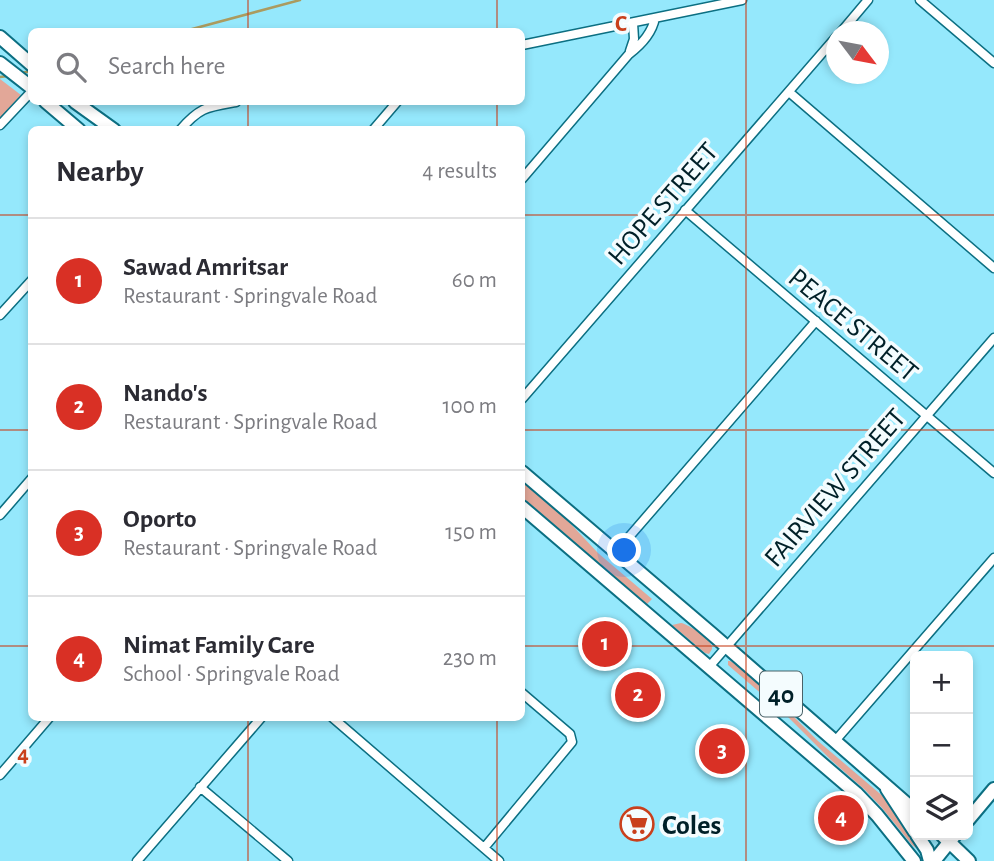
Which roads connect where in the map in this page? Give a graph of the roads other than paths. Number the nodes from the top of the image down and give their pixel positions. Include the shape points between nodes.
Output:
1 (742, 0) edge
2 (868, 0) edge
3 (920, 0) edge
4 (655, 18) junction
5 (850, 21) edge
6 (633, 23) junction
7 (0, 37) edge
8 (525, 44) edge
9 (826, 49) edge
10 (629, 54) junction
11 (28, 62) edge
12 (1, 63) edge
13 (994, 63) edge
14 (28, 86) edge
15 (28, 92) edge
16 (789, 92) junction
17 (50, 105) edge
18 (79, 105) edge
19 (218, 105) edge
20 (394, 105) edge
21 (0, 125) edge
22 (74, 126) edge
23 (108, 126) edge
24 (184, 126) edge
25 (376, 126) edge
26 (525, 175) edge
27 (685, 210) junction
28 (994, 268) edge
29 (28, 284) edge
30 (0, 315) edge
31 (816, 321) junction
32 (994, 338) edge
33 (525, 396) edge
34 (927, 415) junction
35 (994, 473) edge
36 (525, 475) edge
37 (28, 483) edge
38 (525, 510) edge
39 (0, 515) edge
40 (616, 552) junction
41 (994, 558) edge
42 (726, 646) junction
43 (709, 667) junction
44 (525, 696) edge
45 (46, 721) edge
46 (258, 721) edge
47 (336, 721) edge
48 (835, 741) junction
49 (0, 775) edge
50 (881, 779) junction
51 (200, 787) junction
52 (994, 789) edge
53 (910, 804) edge
54 (974, 806) edge
55 (910, 824) edge
56 (921, 840) edge
57 (947, 840) edge
58 (948, 840) edge
59 (949, 840) edge
60 (952, 840) edge
61 (484, 848) junction
62 (137, 861) edge
63 (288, 861) edge
64 (499, 861) edge
65 (914, 861) edge
66 (932, 861) edge
67 (944, 861) edge
68 (951, 861) edge
69 (969, 861) edge

1 - 4 street
2 - 5 street
3 - 13 street
4 - 6 street
4 - 10 street via 649,33
6 - 8 street
6 - 10 street
7 - 11 main road
9 - 16 street, HOPE STREET
10 - 26 street
12 - 14 main road
15 - 21 street
16 - 27 street, HOPE STREET
16 - 28 street
17 - 22 main road
18 - 23 main road
19 - 24 street via 196,113
20 - 25 street
27 - 31 street, PEACE STREET
27 - 33 street, HOPE STREET
29 - 30 street
31 - 34 street, PEACE STREET
31 - 40 street
32 - 34 street, FAIRVIEW STREET
34 - 35 street, PEACE STREET
34 - 42 street, FAIRVIEW STREET
36 - 40 main road, 40
37 - 39 street
38 - 43 main road, 40
40 - 42 main road, 40
41 - 48 street
42 - 43 street, FAIRVIEW STREET
42 - 48 main road, 40
43 - 65 main road, 40 via 856,793
44 - 61 street via 570,734 572,742
45 - 49 street
46 - 51 street
47 - 61 street
48 - 50 main road, 40
50 - 53 main road, 40
50 - 55 main road
51 - 62 street
51 - 63 street
52 - 54 main road
56 - 66 main road
57 - 66 main road
58 - 67 main road
59 - 68 main road
60 - 69 main road
61 - 64 street

